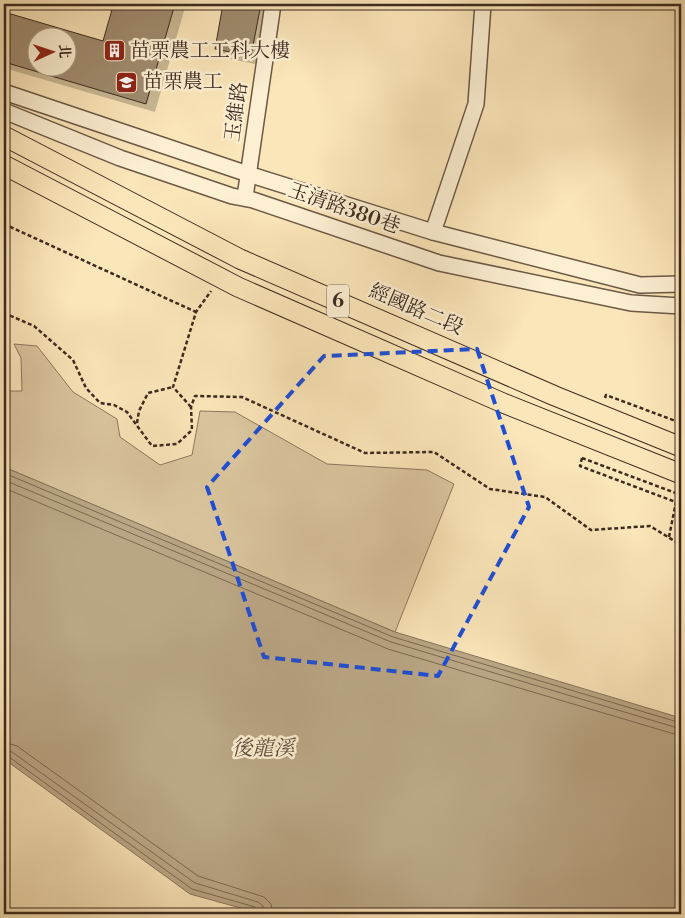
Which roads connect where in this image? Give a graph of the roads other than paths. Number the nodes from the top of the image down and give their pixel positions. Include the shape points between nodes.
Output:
1 (273, 4) edge
2 (483, 4) edge
3 (4, 92) edge
4 (4, 111) edge
5 (4, 136) edge
6 (4, 165) edge
7 (248, 174) junction
8 (245, 197) junction
9 (433, 232) junction
10 (681, 284) edge
11 (681, 306) edge
12 (681, 447) edge
13 (681, 474) edge

1 - 7 street, 玉維路
2 - 9 street via 476,104
3 - 7 street
4 - 8 street, 玉清路380巷 via 120,158 232,196
5 - 12 main road, 經國路二段 / 6 via 240,259
6 - 13 main road, 6 via 238,287 503,403
7 - 8 street, 玉維路
7 - 9 street
8 - 11 street, 玉清路380巷 via 439,263 630,303
9 - 10 street via 640,285

